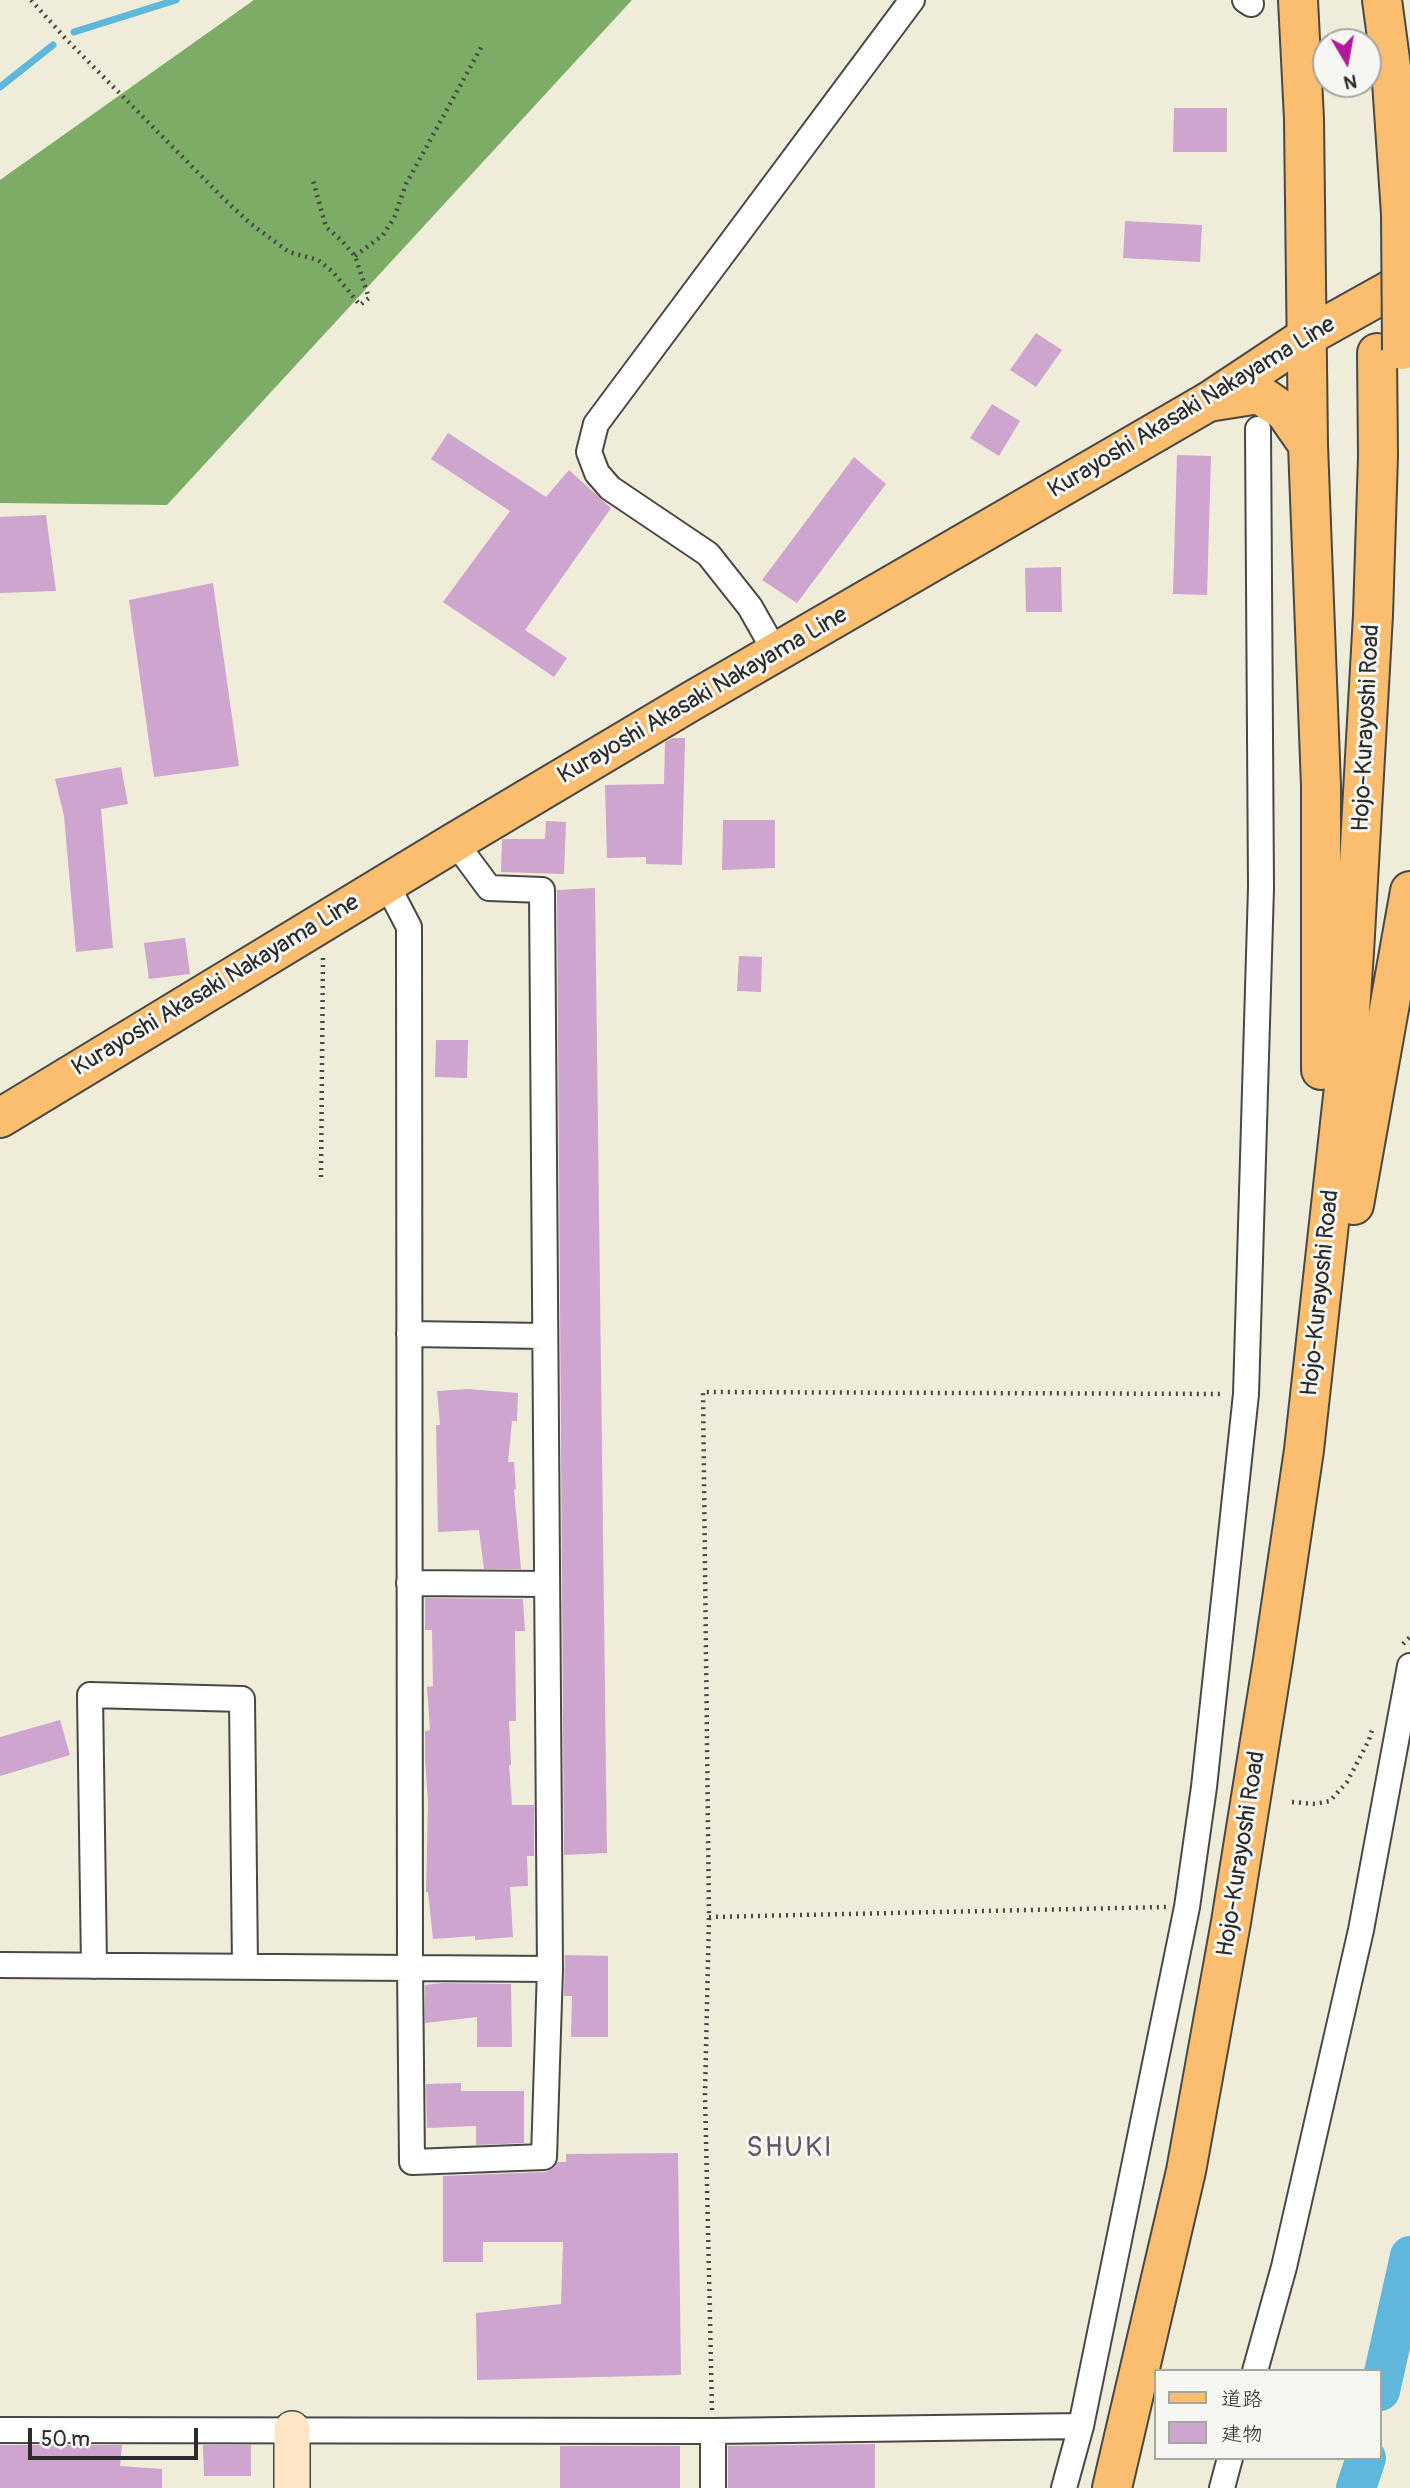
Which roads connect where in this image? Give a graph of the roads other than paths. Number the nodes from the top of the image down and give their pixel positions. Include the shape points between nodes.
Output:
1 (912, 0) edge
2 (1298, 0) edge
3 (1358, 0) edge
4 (1382, 0) edge
5 (1362, 28) edge
6 (1371, 98) edge
7 (1388, 216) junction
8 (1402, 289) edge
9 (1306, 337) junction
10 (1389, 351) junction
11 (1208, 402) junction
12 (1258, 429) dead end
13 (1308, 445) junction
14 (776, 653) junction
15 (455, 842) junction
16 (386, 883) junction
17 (1410, 891) edge
18 (0, 1118) edge
19 (1347, 1243) junction
20 (409, 1334) junction
21 (545, 1336) junction
22 (1313, 1362) junction
23 (409, 1583) junction
24 (547, 1584) junction
25 (1406, 1657) edge
26 (0, 1965) edge
27 (94, 1966) junction
28 (245, 1967) junction
29 (410, 1968) junction
30 (550, 1969) junction
31 (1160, 2369) edge
32 (1256, 2369) edge
33 (1154, 2398) edge
34 (1080, 2426) junction
35 (292, 2429) junction
36 (0, 2430) edge
37 (713, 2431) junction
38 (1229, 2460) edge
39 (292, 2488) edge
40 (713, 2488) edge
41 (1064, 2488) edge
42 (1112, 2488) edge
43 (1133, 2488) edge
44 (1222, 2488) edge

1 - 14 street via 596,424 589,452 597,473 610,488 709,554 750,607
2 - 9 main road
3 - 5 main road
4 - 7 main road, Hojo-Kurayoshi Road via 1391,66
6 - 7 main road, Hojo-Kurayoshi Road
7 - 10 main road, Hojo-Kurayoshi Road, bridge
8 - 9 main road, Kurayoshi Akasaki Nakayama Line
9 - 11 main road, Kurayoshi Akasaki Nakayama Line
9 - 13 main road
10 - 19 main road, Hojo-Kurayoshi Road via 1395,615 1373,951
10 - 22 main road, Hojo-Kurayoshi Road via 1378,456 1374,602 1346,1069
11 - 13 main road via 1259,394 1285,412
11 - 14 main road, Kurayoshi Akasaki Nakayama Line
12 - 34 street via 1261,888 1246,1394 1187,1907
13 - 22 main road via 1321,800 1322,1023
14 - 15 main road, Kurayoshi Akasaki Nakayama Line
15 - 16 main road, Kurayoshi Akasaki Nakayama Line
15 - 21 street via 489,888 542,890
16 - 18 main road, Kurayoshi Akasaki Nakayama Line
16 - 20 street via 409,927
17 - 19 main road
19 - 31 main road, Hojo-Kurayoshi Road via 1327,1453 1253,1926 1207,2164
20 - 21 street
20 - 23 street
21 - 24 street
22 - 42 main road, Hojo-Kurayoshi Road via 1304,1450 1231,1922 1186,2171
23 - 24 street
23 - 29 street
24 - 30 street
25 - 32 street via 1361,1930 1284,2267
26 - 27 street
27 - 28 street
27 - 28 street via 90,1695 242,1699
28 - 29 street
29 - 30 street
29 - 30 street via 412,2162 544,2157
33 - 43 main road
34 - 37 street
34 - 41 street
35 - 36 street
35 - 37 street
35 - 39 street
37 - 40 street
38 - 44 street

